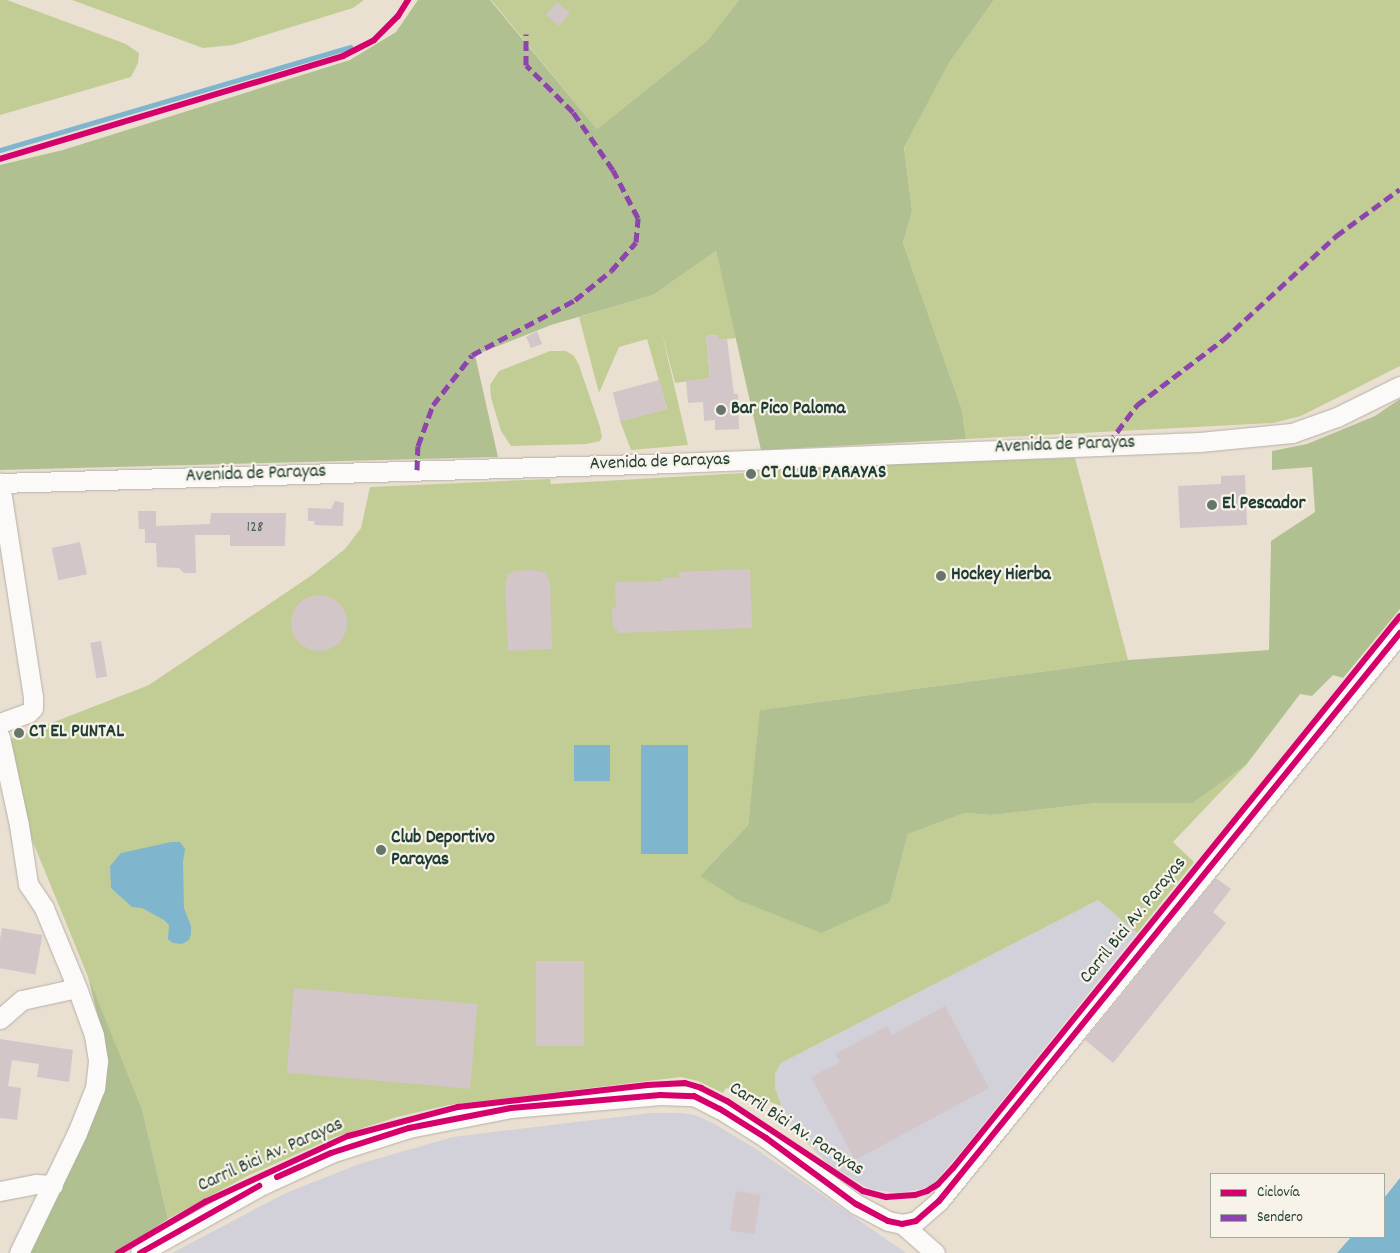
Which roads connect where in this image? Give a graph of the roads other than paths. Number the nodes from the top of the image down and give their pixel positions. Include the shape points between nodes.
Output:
1 (1400, 386) edge
2 (0, 483) edge
3 (1400, 633) edge
4 (0, 723) edge
5 (0, 736) edge
6 (77, 988) junction
7 (0, 1019) edge
8 (53, 1185) junction
9 (0, 1192) edge
10 (902, 1224) junction
11 (18, 1253) edge
12 (140, 1253) edge
13 (935, 1253) edge

1 - 2 street, Avenida de Parayas via 1337,417 1292,433 1200,442 673,463
2 - 4 street via 33,697 33,708 28,714
3 - 10 street via 939,1201 916,1221
5 - 6 street via 28,884 44,908
6 - 7 street via 22,1000
6 - 8 street via 94,1035 97,1074 85,1115
8 - 9 street via 36,1184
8 - 11 street
10 - 12 street via 888,1221 856,1204 766,1138 720,1109 694,1096 660,1095 511,1108 409,1128 331,1153 258,1186
10 - 13 street

